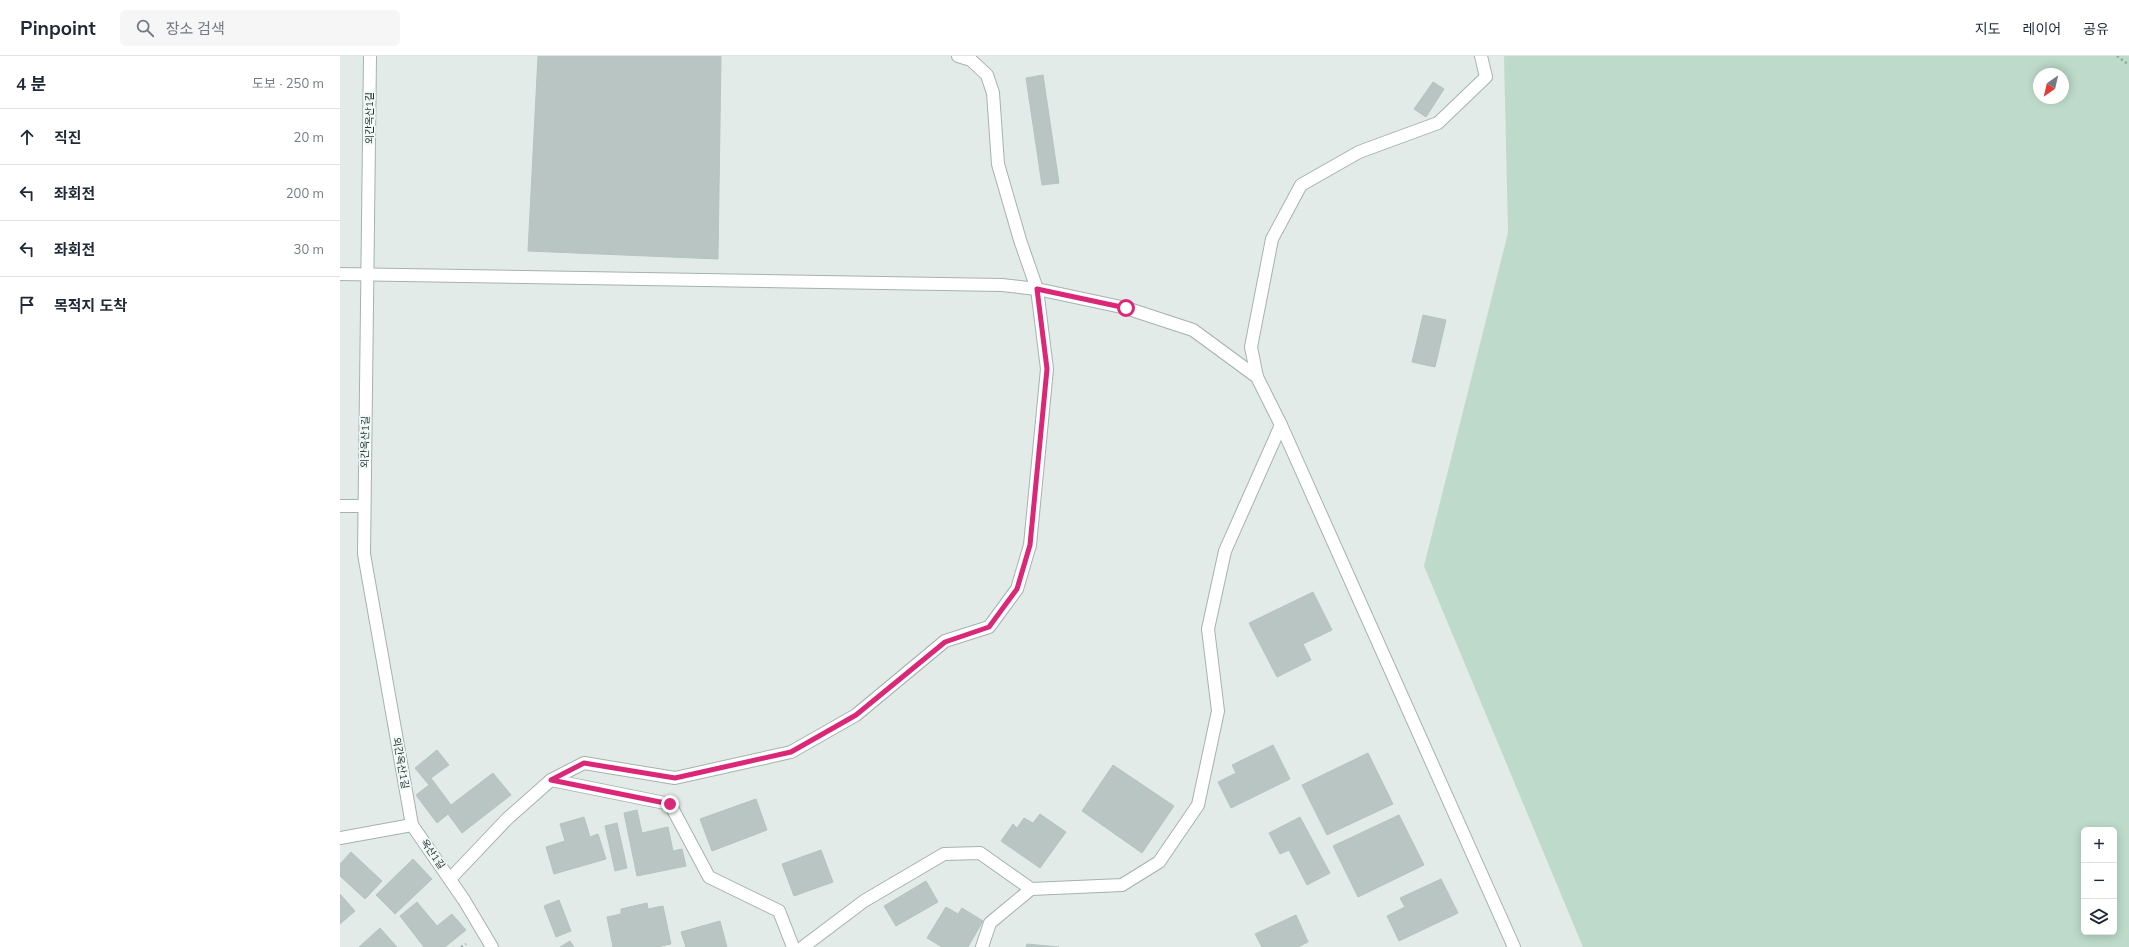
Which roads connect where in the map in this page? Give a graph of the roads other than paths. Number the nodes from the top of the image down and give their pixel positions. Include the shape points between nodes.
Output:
1 (370, 56) edge
2 (958, 56) edge
3 (1481, 56) edge
4 (368, 273) junction
5 (340, 274) edge
6 (1037, 289) junction
7 (1257, 377) junction
8 (1281, 426) junction
9 (340, 506) edge
10 (364, 506) junction
11 (551, 780) junction
12 (412, 825) junction
13 (340, 838) edge
14 (450, 879) junction
15 (1031, 889) junction
16 (492, 947) edge
17 (793, 947) edge
18 (803, 947) edge
19 (982, 947) edge
20 (1514, 947) edge

1 - 4 street, 외간옥산1길
2 - 6 street via 971,60 987,75 993,93 998,164
3 - 7 street via 1486,77 1438,123 1359,152 1301,185 1272,239 1251,347
4 - 5 street
4 - 6 street via 994,285
4 - 10 street, 외간옥산1길
6 - 7 street via 1126,308 1193,330
6 - 11 street via 1047,369 1030,545 1017,589 989,627 945,642 856,715 791,752 675,778 584,763
7 - 8 street
8 - 15 street via 1225,551 1208,629 1218,711 1198,805 1159,862 1122,885
8 - 20 street
9 - 10 street
10 - 12 street, 외간옥산1길 via 364,554
11 - 14 street via 508,818
11 - 17 street via 670,804 709,877 779,911
12 - 13 street
12 - 14 street, 옥산1길
14 - 16 street, 옥산1길
15 - 18 street via 980,853 944,854 864,901
15 - 19 street via 990,923

